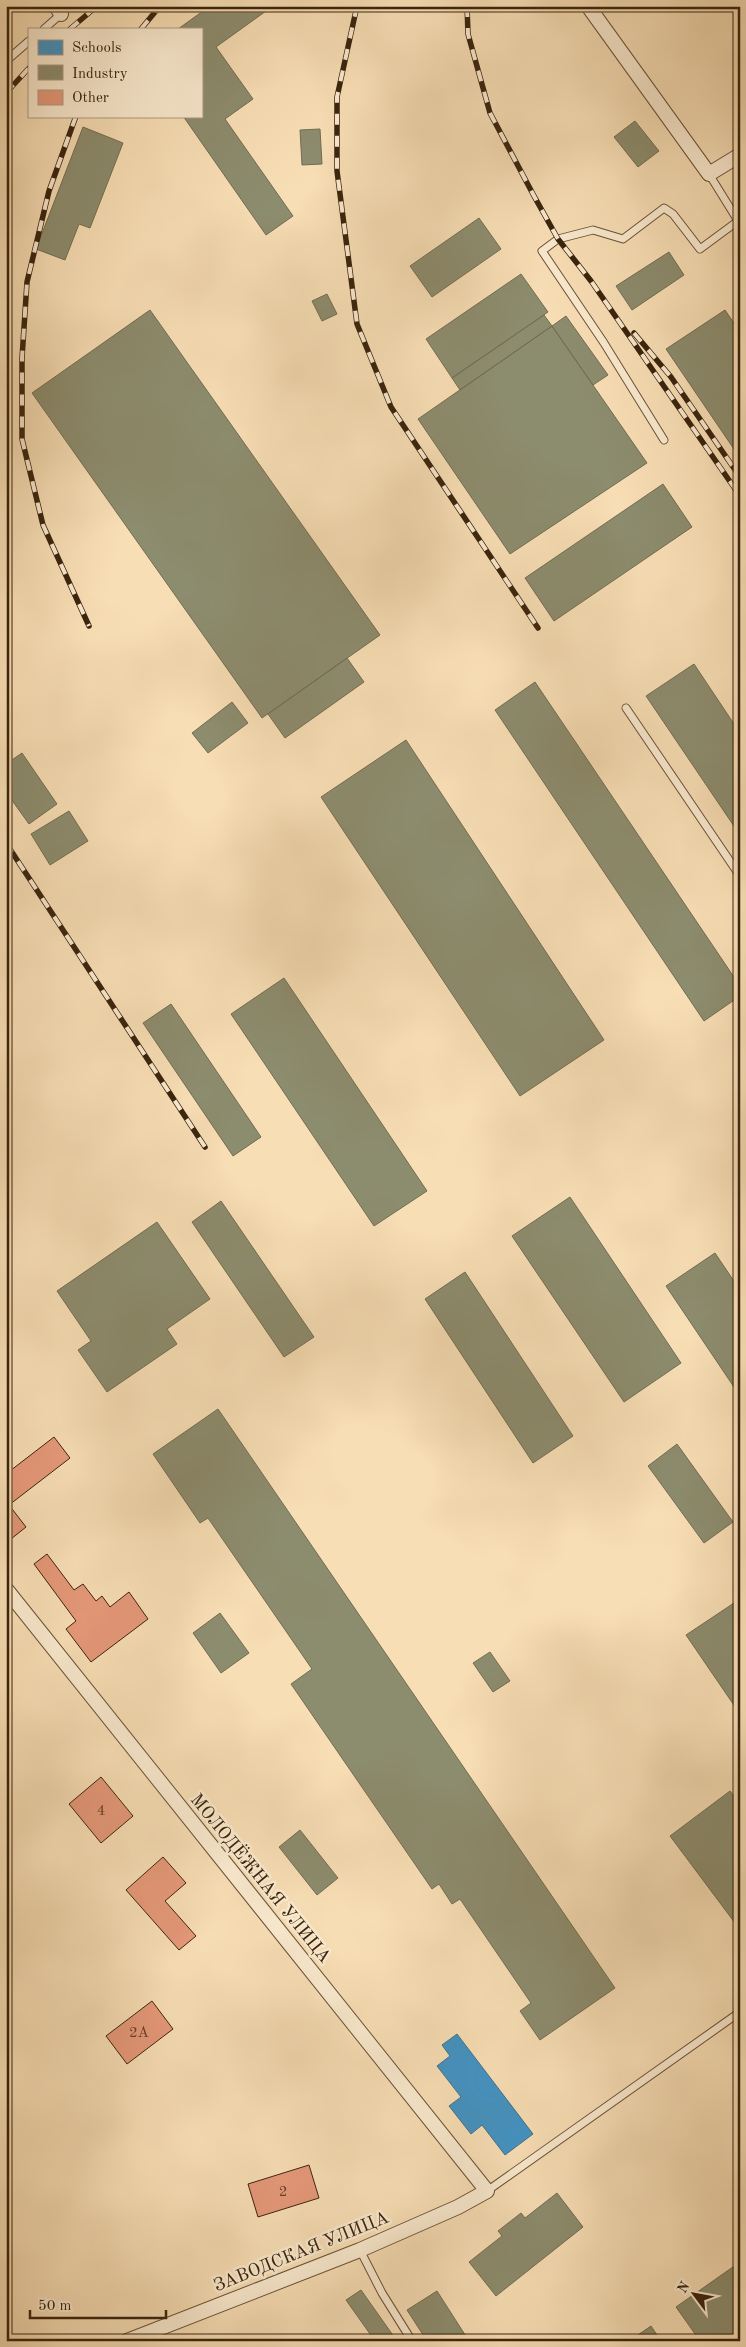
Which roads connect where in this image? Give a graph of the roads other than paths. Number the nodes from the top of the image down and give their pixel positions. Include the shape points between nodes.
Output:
1 (588, 6) edge
2 (59, 10) edge
3 (45, 28) edge
4 (28, 42) edge
5 (6, 60) edge
6 (740, 155) edge
7 (709, 174) junction
8 (739, 222) edge
9 (664, 440) dead end
10 (626, 708) dead end
11 (740, 876) edge
12 (6, 1589) edge
13 (740, 2012) edge
14 (487, 2191) junction
15 (360, 2250) junction
16 (127, 2341) edge
17 (412, 2341) edge

1 - 7 street
2 - 3 lane
4 - 5 lane
6 - 7 street
7 - 8 lane
8 - 9 lane via 700,249 673,214 664,208 623,239 593,230 558,239 542,251
10 - 11 lane
12 - 14 street, МОЛОДЁЖНАЯ УЛИЦА
13 - 14 lane
14 - 15 street, ЗАВОДСКАЯ УЛИЦА
15 - 16 street, ЗАВОДСКАЯ УЛИЦА
15 - 17 lane

